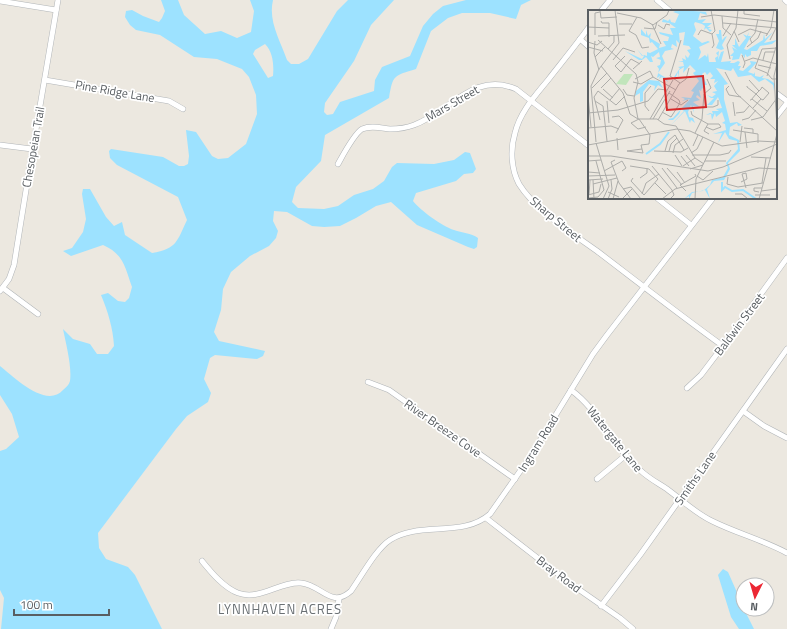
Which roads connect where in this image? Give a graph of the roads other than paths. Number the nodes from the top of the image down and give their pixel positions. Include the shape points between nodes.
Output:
1 (58, 0) edge
2 (610, 0) edge
3 (657, 0) edge
4 (0, 1) edge
5 (56, 10) junction
6 (602, 10) edge
7 (669, 10) edge
8 (588, 28) edge
9 (580, 39) junction
10 (588, 46) edge
11 (45, 80) junction
12 (777, 94) edge
13 (532, 101) junction
14 (787, 102) edge
15 (183, 109) dead end
16 (777, 115) edge
17 (0, 145) edge
18 (588, 145) edge
19 (32, 149) junction
20 (338, 164) dead end
21 (658, 199) edge
22 (711, 199) edge
23 (691, 225) junction
24 (787, 258) edge
25 (643, 288) junction
26 (2, 290) edge
27 (38, 314) dead end
28 (723, 346) junction
29 (787, 349) edge
30 (368, 382) dead end
31 (687, 388) dead end
32 (571, 390) junction
33 (743, 411) junction
34 (787, 438) edge
35 (626, 455) junction
36 (515, 479) junction
37 (597, 479) dead end
38 (680, 500) junction
39 (486, 518) junction
40 (787, 553) edge
41 (202, 561) dead end
42 (339, 599) junction
43 (601, 606) junction
44 (331, 629) edge
45 (633, 629) edge

1 - 5 street, Chesopeian Trail
2 - 6 street
3 - 7 street
4 - 5 street
5 - 11 street, Chesopeian Trail
8 - 9 street, Sharp Street
9 - 10 street
9 - 13 street, Sharp Street
11 - 15 street, Pine Ridge Lane via 169,101
11 - 19 street, Chesopeian Trail
12 - 14 street
13 - 18 street, Mars Street
13 - 20 street, Mars Street via 516,89 505,85 480,86 416,124 399,128 362,129
13 - 25 street, Sharp Street via 518,122 513,140 513,164 519,184 542,210
14 - 16 street
17 - 19 street
19 - 26 street, Chesopeian Trail via 14,265
21 - 23 street
22 - 23 street, Ingram Road
23 - 25 street, Ingram Road
24 - 28 street, Baldwin Street
25 - 28 street, Sharp Street
25 - 32 street, Ingram Road via 602,341
26 - 27 street
28 - 31 street, Baldwin Street
29 - 33 street, Smiths Lane
30 - 36 street, River Breeze Cove via 389,390
32 - 35 street, Watergate Lane via 585,402
32 - 36 street, Ingram Road
33 - 34 street
33 - 38 street, Smiths Lane
35 - 37 street
35 - 38 street, Watergate Lane via 638,469
36 - 39 street, Ingram Road
38 - 40 street, Watergate Lane via 711,521
38 - 43 street, Smiths Lane
39 - 42 street via 473,524 407,532 390,540 351,591
39 - 43 street, Bray Road
41 - 42 street via 229,589 240,594 254,595 288,584 301,583
42 - 44 street
43 - 45 street, Bray Road

